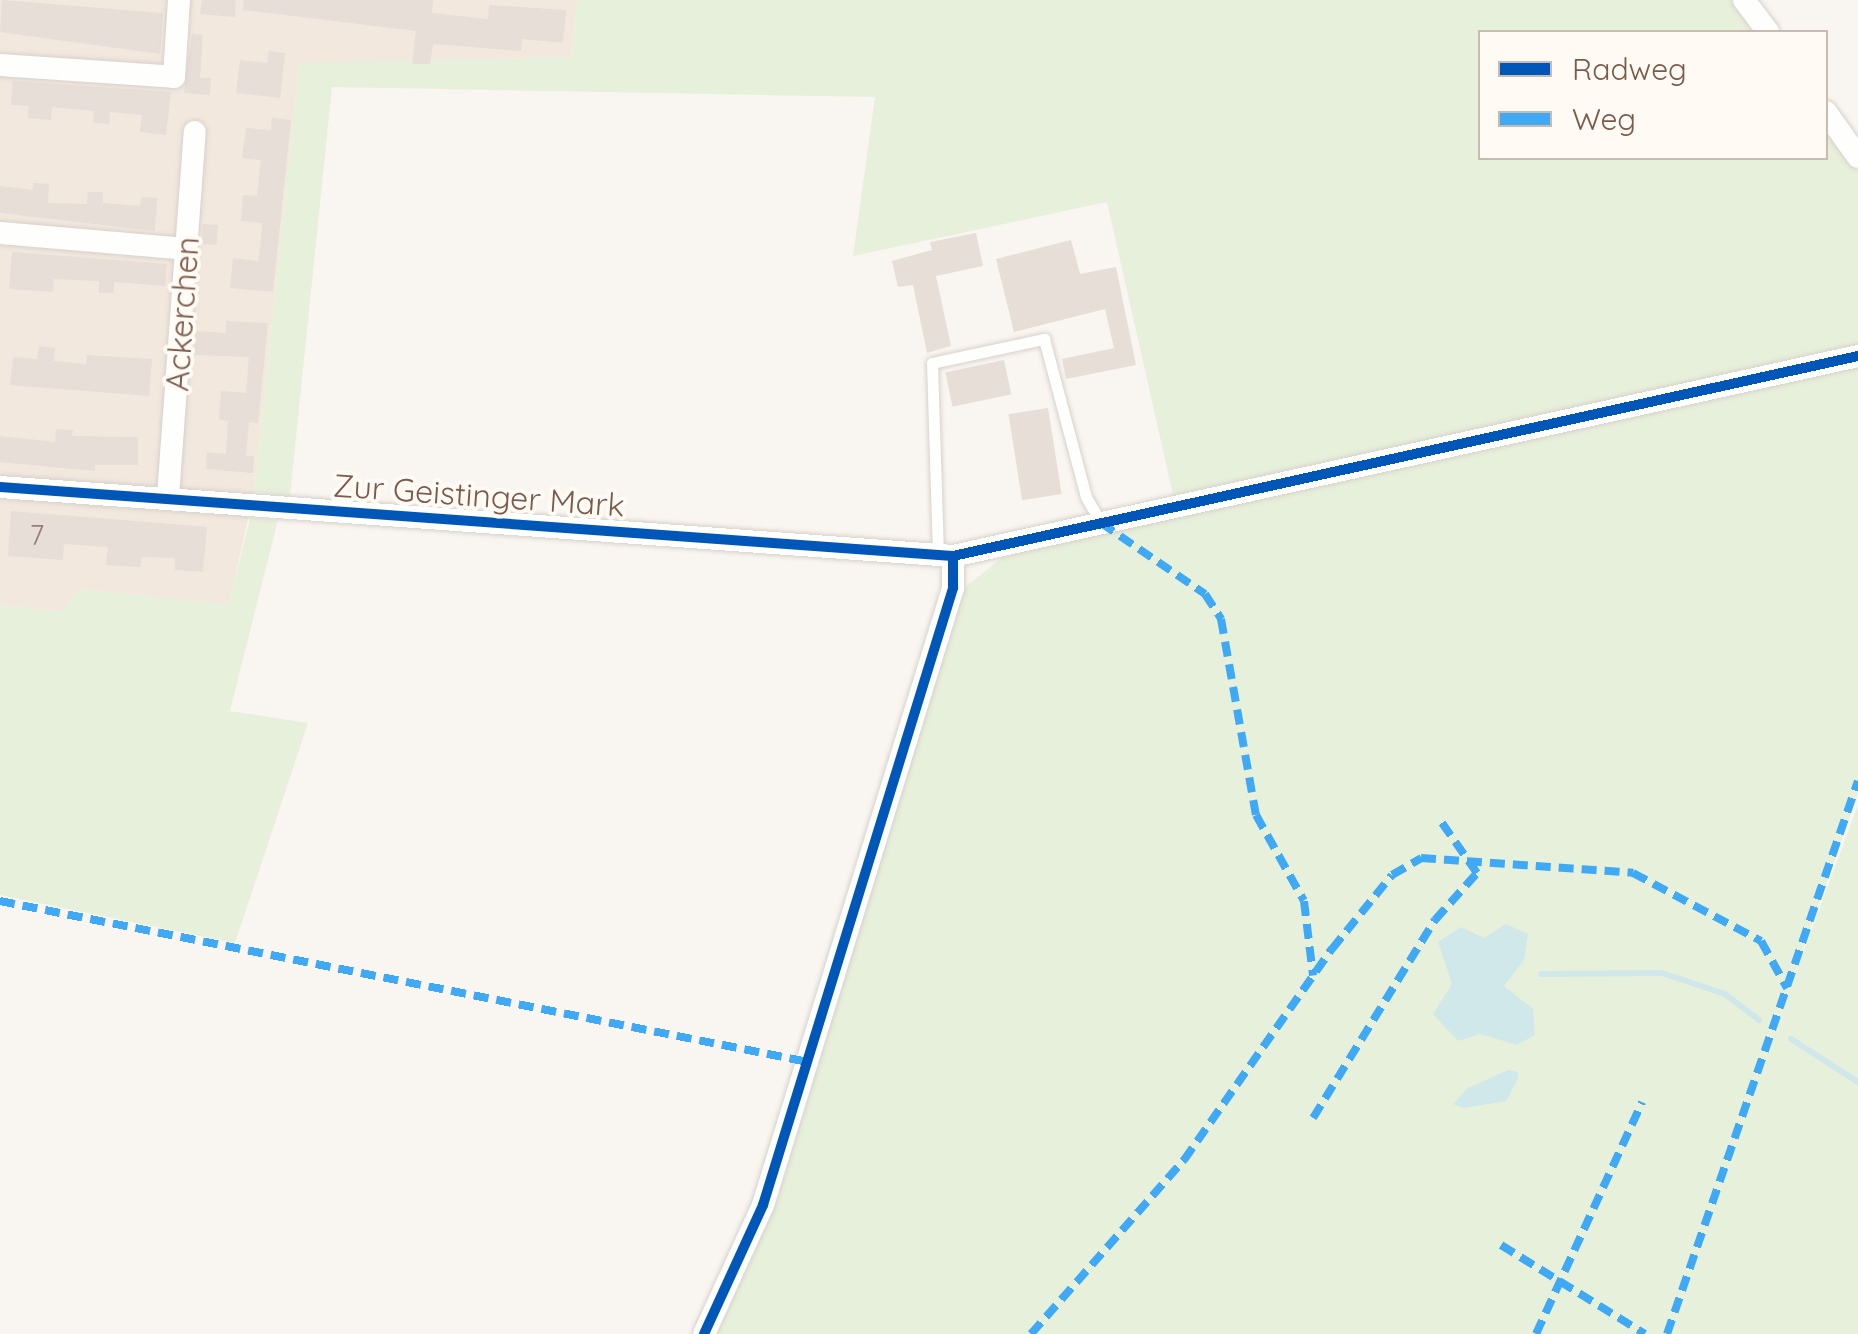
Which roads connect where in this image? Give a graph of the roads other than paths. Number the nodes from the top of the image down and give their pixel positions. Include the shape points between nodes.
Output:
1 (180, 0) edge
2 (1744, 0) edge
3 (1766, 30) edge
4 (0, 65) edge
5 (1828, 115) edge
6 (196, 132) dead end
7 (1858, 157) edge
8 (0, 233) edge
9 (186, 248) junction
10 (1858, 356) edge
11 (0, 487) edge
12 (168, 496) junction
13 (1101, 523) junction
14 (946, 555) junction
15 (704, 1334) edge

1 - 4 street via 174,77
2 - 3 street
5 - 7 street
6 - 9 street, Ackerchen
8 - 9 street
9 - 12 street, Ackerchen
10 - 13 street, Zur Geistinger Mark
11 - 12 street, Zur Geistinger Mark
12 - 14 street, Zur Geistinger Mark
13 - 14 street, Zur Geistinger Mark
13 - 14 lane via 1086,498 1044,339 932,363
14 - 15 street via 954,588 764,1205

